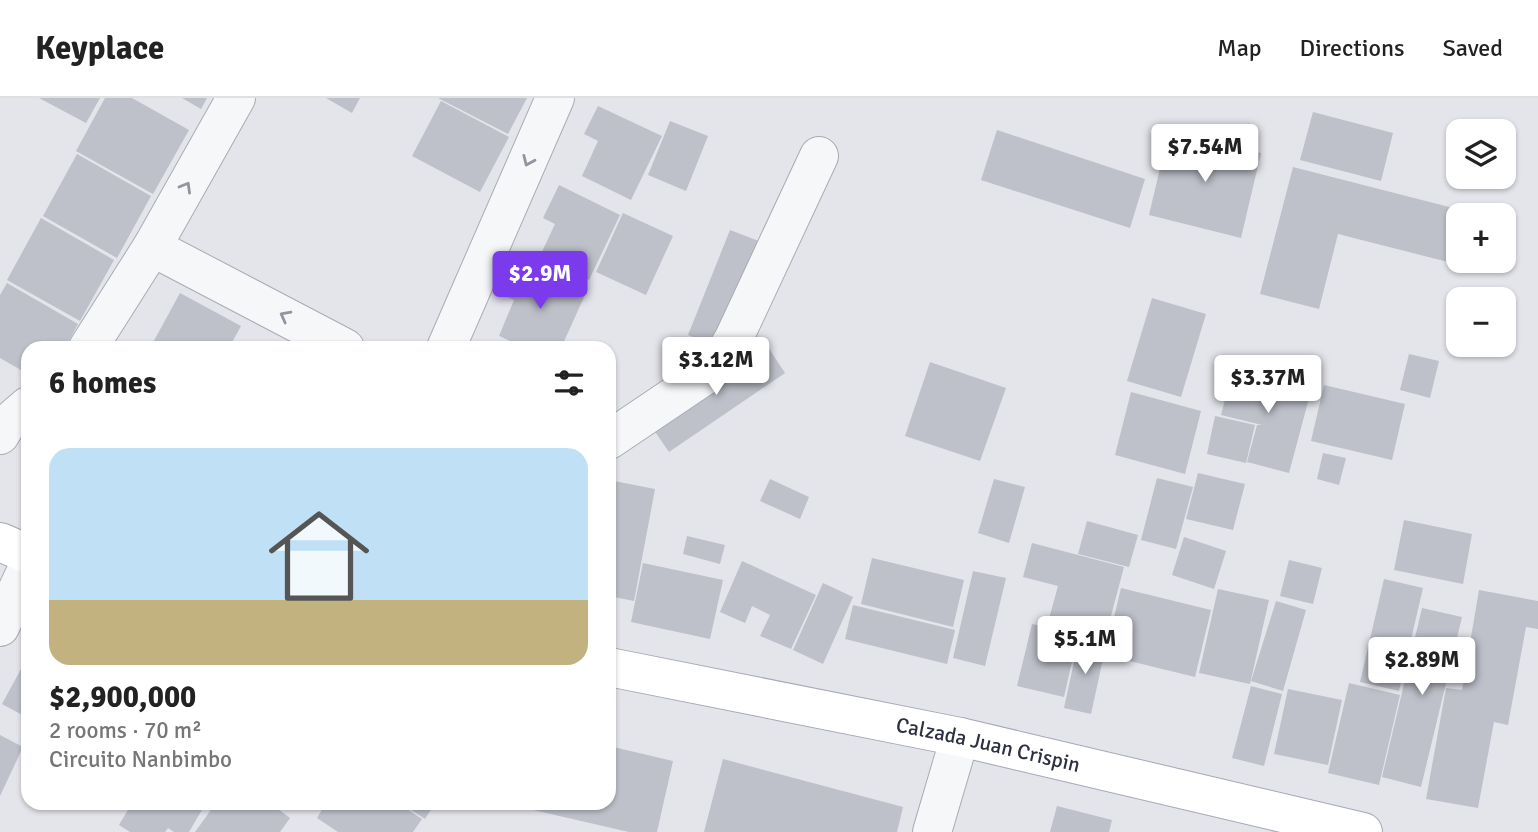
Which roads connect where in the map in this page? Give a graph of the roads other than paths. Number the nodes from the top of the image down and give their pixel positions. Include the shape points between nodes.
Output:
1 (236, 98) edge
2 (555, 98) edge
3 (819, 156) dead end
4 (152, 247) junction
5 (92, 341) edge
6 (332, 341) edge
7 (449, 341) edge
8 (21, 411) edge
9 (0, 435) edge
10 (616, 435) edge
11 (0, 542) edge
12 (21, 551) edge
13 (21, 582) edge
14 (0, 627) edge
15 (616, 668) edge
16 (960, 737) junction
17 (932, 832) edge
18 (1363, 832) edge

4 -> 1 street
2 -> 7 street
3 - 10 street via 720,362
4 - 5 street
6 -> 4 street
8 - 9 street
11 - 12 main road
13 - 14 street
15 - 16 main road, Calzada Juan Crispin
16 - 17 street
16 - 18 main road, Calzada Juan Crispin

